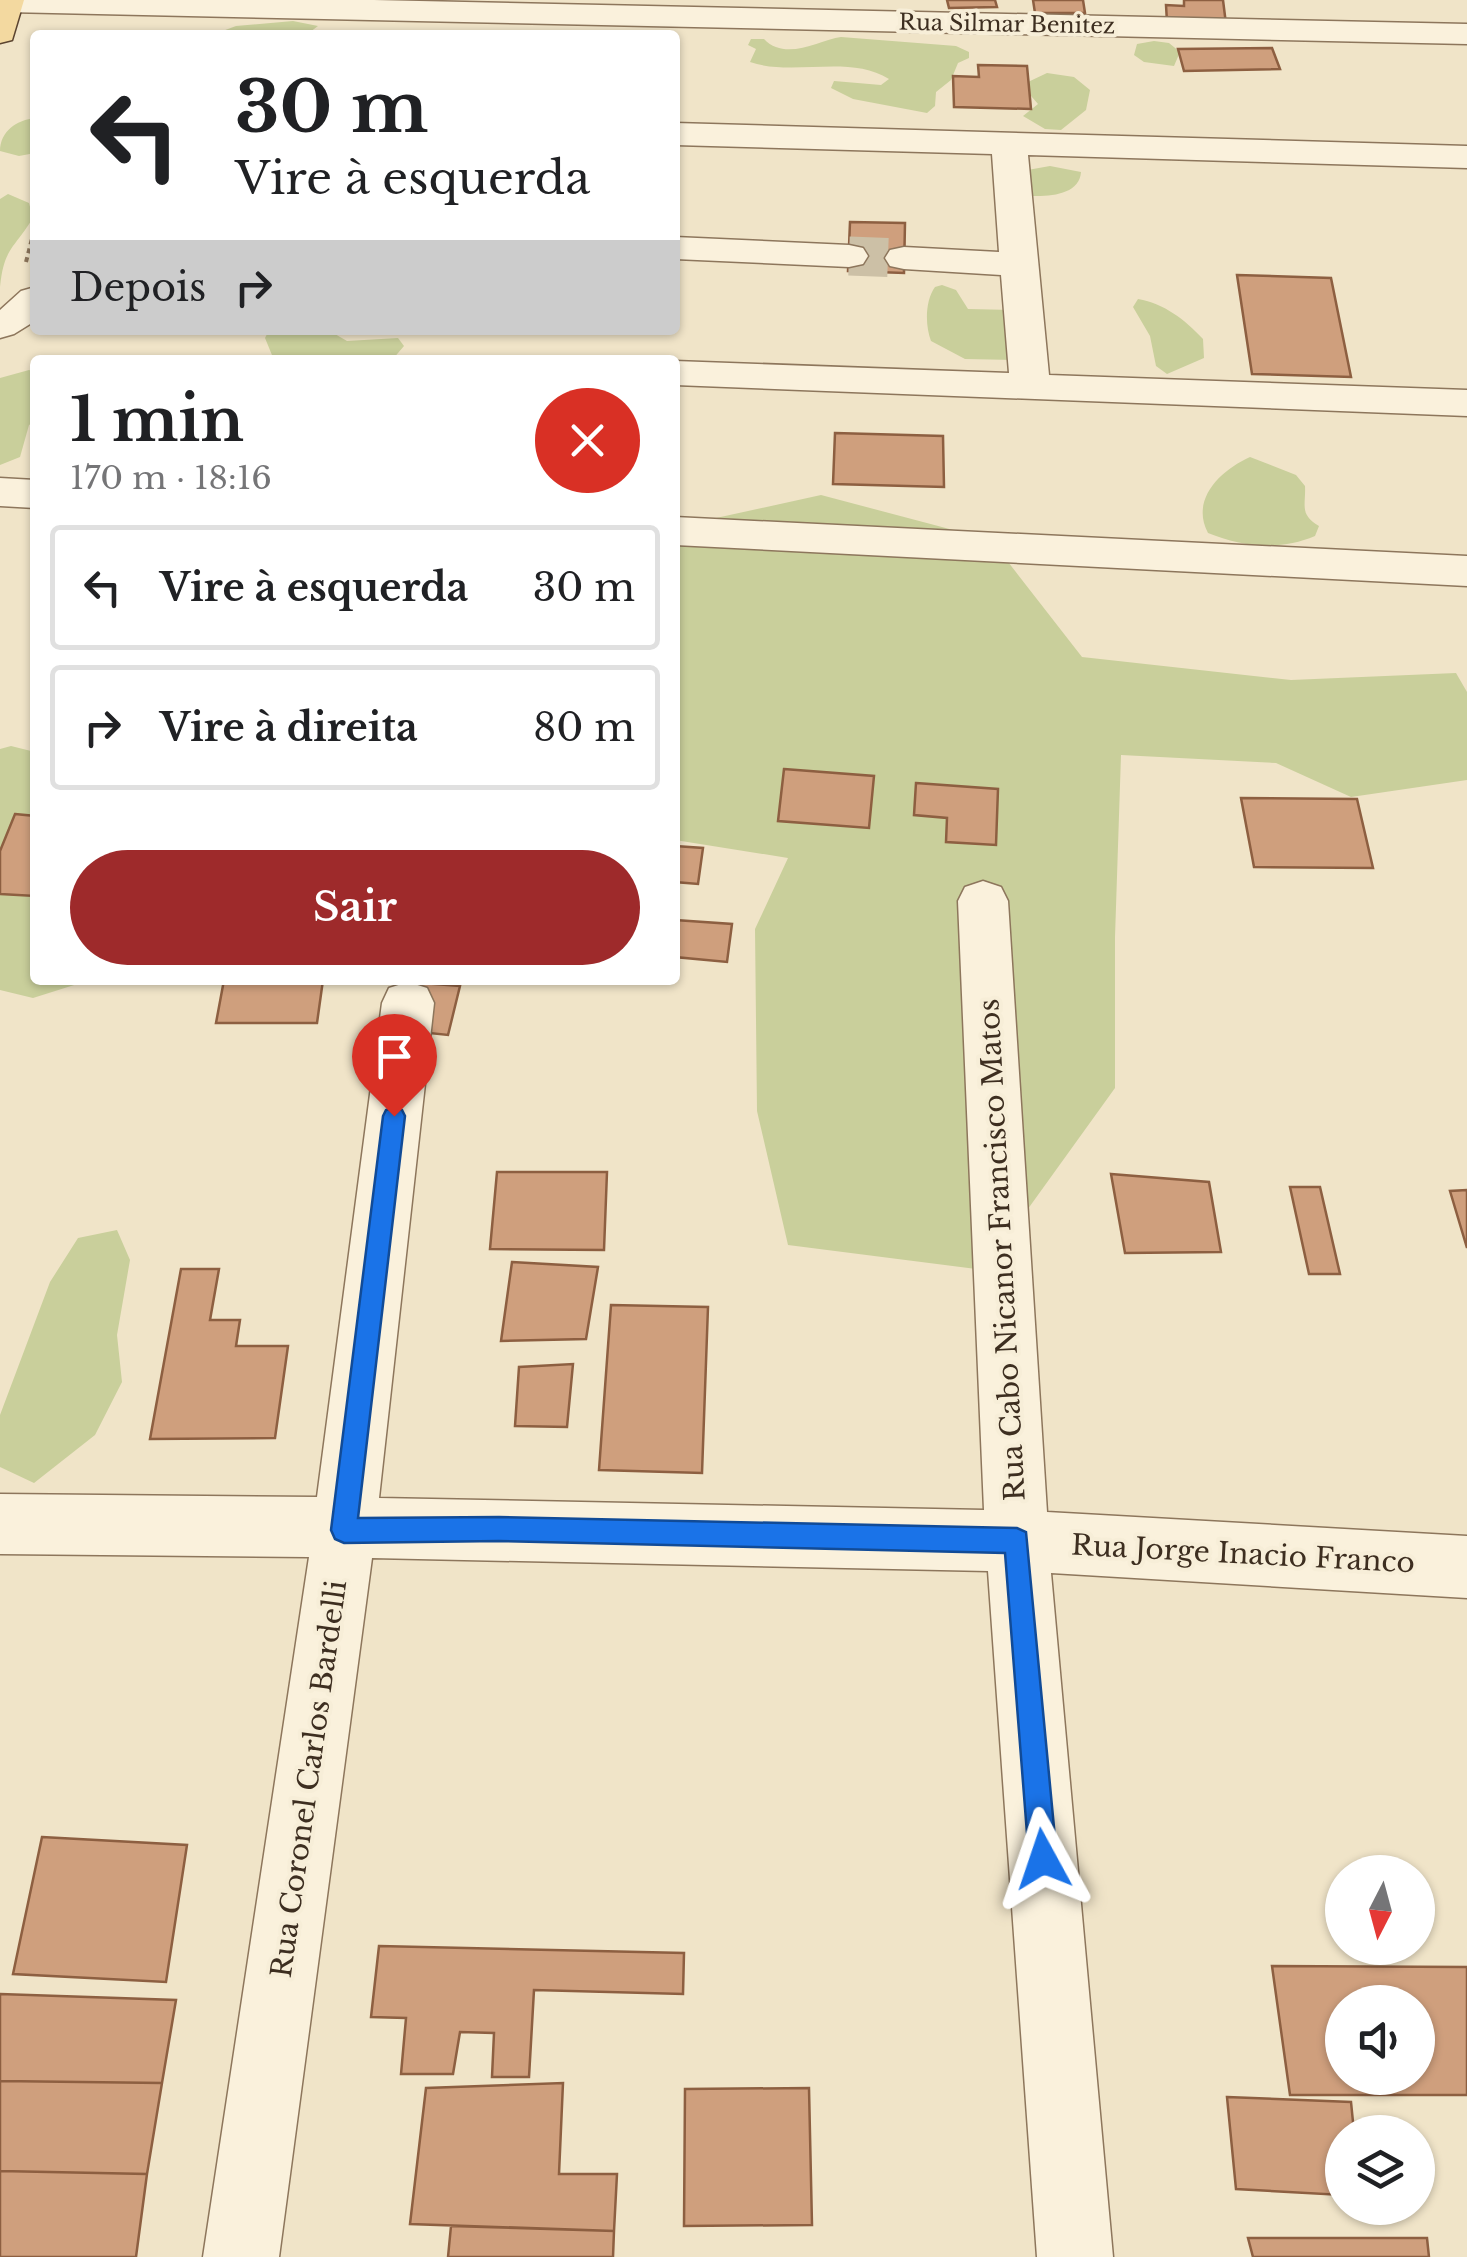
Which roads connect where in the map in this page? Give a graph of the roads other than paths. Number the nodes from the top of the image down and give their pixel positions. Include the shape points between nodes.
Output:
1 (3, 17) edge
2 (30, 33) edge
3 (1467, 34) edge
4 (680, 134) edge
5 (1009, 143) junction
6 (1467, 157) edge
7 (680, 248) edge
8 (848, 256) tunnel mouth
9 (904, 258) tunnel mouth
10 (1020, 265) junction
11 (30, 303) edge
12 (0, 326) edge
13 (680, 374) edge
14 (1030, 387) junction
15 (1467, 403) edge
16 (0, 492) edge
17 (30, 494) edge
18 (680, 532) edge
19 (1467, 571) edge
20 (983, 900) dead end
21 (408, 1004) dead end
22 (0, 1524) edge
23 (344, 1530) junction
24 (1017, 1541) junction
25 (1467, 1567) edge
26 (242, 2257) edge
27 (1075, 2257) edge

1 - 2 street
1 - 3 street, Rua Silmar Benitez
4 - 5 street
5 - 6 street
5 - 10 street
7 - 8 street
9 - 10 street
10 - 14 street
11 - 12 street
13 - 14 street
14 - 15 street
16 - 17 street
18 - 19 street
20 - 24 street, Rua Cabo Nicanor Francisco Matos
21 - 23 street, Rua Coronel Carlos Bardelli
22 - 23 street, Rua Jorge Inacio Franco
23 - 24 street, Rua Jorge Inacio Franco
23 - 26 street, Rua Coronel Carlos Bardelli
24 - 25 street, Rua Jorge Inacio Franco
24 - 27 street, Rua Cabo Nicanor Francisco Matos

